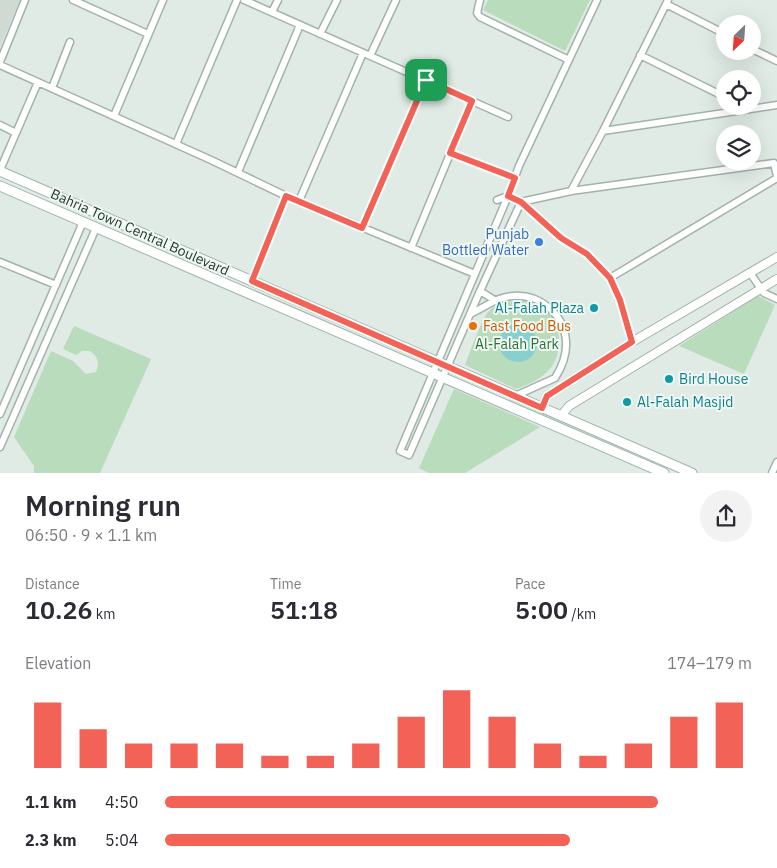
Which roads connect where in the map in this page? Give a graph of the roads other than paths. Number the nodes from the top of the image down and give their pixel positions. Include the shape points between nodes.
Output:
1 (25, 0) edge
2 (73, 0) edge
3 (162, 0) edge
4 (237, 0) edge
5 (244, 0) edge
6 (278, 0) edge
7 (336, 0) edge
8 (396, 0) edge
9 (480, 0) edge
10 (597, 0) edge
11 (667, 2) edge
12 (272, 12) junction
13 (300, 24) junction
14 (716, 29) edge
15 (148, 34) junction
16 (320, 34) junction
17 (70, 42) dead end
18 (363, 53) junction
19 (761, 53) edge
20 (640, 55) junction
21 (370, 56) junction
22 (569, 60) junction
23 (777, 61) edge
24 (0, 64) edge
25 (426, 80) junction
26 (38, 82) junction
27 (52, 88) junction
28 (716, 92) edge
29 (472, 101) junction
30 (777, 105) edge
31 (761, 107) edge
32 (716, 113) edge
33 (114, 116) junction
34 (508, 117) dead end
35 (0, 125) edge
36 (603, 131) junction
37 (16, 133) junction
38 (176, 144) junction
39 (450, 153) junction
40 (776, 163) edge
41 (0, 171) edge
42 (238, 172) junction
43 (777, 177) edge
44 (515, 178) junction
45 (0, 186) edge
46 (571, 191) junction
47 (286, 196) junction
48 (508, 196) junction
49 (497, 200) dead end
50 (299, 201) junction
51 (521, 202) junction
52 (83, 222) junction
53 (96, 228) junction
54 (362, 228) junction
55 (411, 248) junction
56 (777, 257) edge
57 (0, 262) edge
58 (475, 274) junction
59 (750, 274) junction
60 (610, 278) junction
61 (777, 279) edge
62 (252, 281) junction
63 (56, 285) junction
64 (761, 289) junction
65 (480, 291) junction
66 (777, 298) edge
67 (496, 301) junction
68 (470, 314) junction
69 (632, 342) junction
70 (438, 362) junction
71 (447, 366) junction
72 (433, 373) junction
73 (442, 377) junction
74 (555, 378) junction
75 (515, 396) junction
76 (547, 396) junction
77 (542, 408) junction
78 (0, 414) edge
79 (561, 416) junction
80 (0, 447) edge
81 (777, 462) edge
82 (664, 473) edge
83 (692, 473) edge
84 (772, 473) edge

1 - 24 street
2 - 15 street
3 - 15 street
4 - 38 street
5 - 12 street
6 - 12 street
7 - 16 street
8 - 21 street
9 - 22 street via 477,13 480,17
10 - 22 street
11 - 14 street
11 - 20 street
12 - 13 street
13 - 16 street
13 - 42 street
15 - 33 street
16 - 18 street
17 - 27 street
18 - 21 street
18 - 50 street
19 - 23 street
20 - 28 street
20 - 36 street
21 - 25 street
22 - 44 street
24 - 26 street
25 - 29 street
25 - 54 street
26 - 27 street
26 - 37 street
27 - 33 street
29 - 34 street
29 - 39 street
30 - 31 street
32 - 36 street
33 - 38 street
35 - 37 street
36 - 46 street
37 - 41 street
38 - 42 street
39 - 44 street
39 - 55 street
40 - 43 street
40 - 46 street
41 - 62 main road, Bahria Town Central Boulevard
42 - 47 street
43 - 60 street
44 - 48 street
45 - 52 main road, Bahria Town Central Boulevard
46 - 51 street
47 - 50 street
47 - 62 street
48 - 49 street
48 - 51 street
48 - 58 street
50 - 54 street
51 - 60 street via 561,238 587,254
51 - 65 street
52 - 53 main road, Bahria Town Central Boulevard
52 - 63 street
53 - 72 main road, Bahria Town Central Boulevard
53 - 80 street
54 - 55 street
55 - 58 street
56 - 59 street
57 - 63 street
58 - 70 street
59 - 64 street
59 - 69 street
60 - 69 street
61 - 64 street
62 - 70 main road, Bahria Town Central Boulevard
63 - 78 street
64 - 66 street
64 - 79 street via 569,406
65 - 67 street
65 - 68 street
67 - 68 street
67 - 74 street via 514,295 527,296 550,308 558,318 566,342 565,355
68 - 71 street
69 - 76 street
70 - 71 main road, Bahria Town Central Boulevard
70 - 72 street
71 - 73 street
71 - 75 main road, Bahria Town Central Boulevard
72 - 73 main road, Bahria Town Central Boulevard
72 - 73 street via 400,451 409,455
73 - 82 main road, Bahria Town Central Boulevard
74 - 75 street
74 - 76 street
75 - 77 main road, Bahria Town Central Boulevard
76 - 77 street
77 - 79 main road, Bahria Town Central Boulevard
79 - 83 main road, Bahria Town Central Boulevard
81 - 84 street

